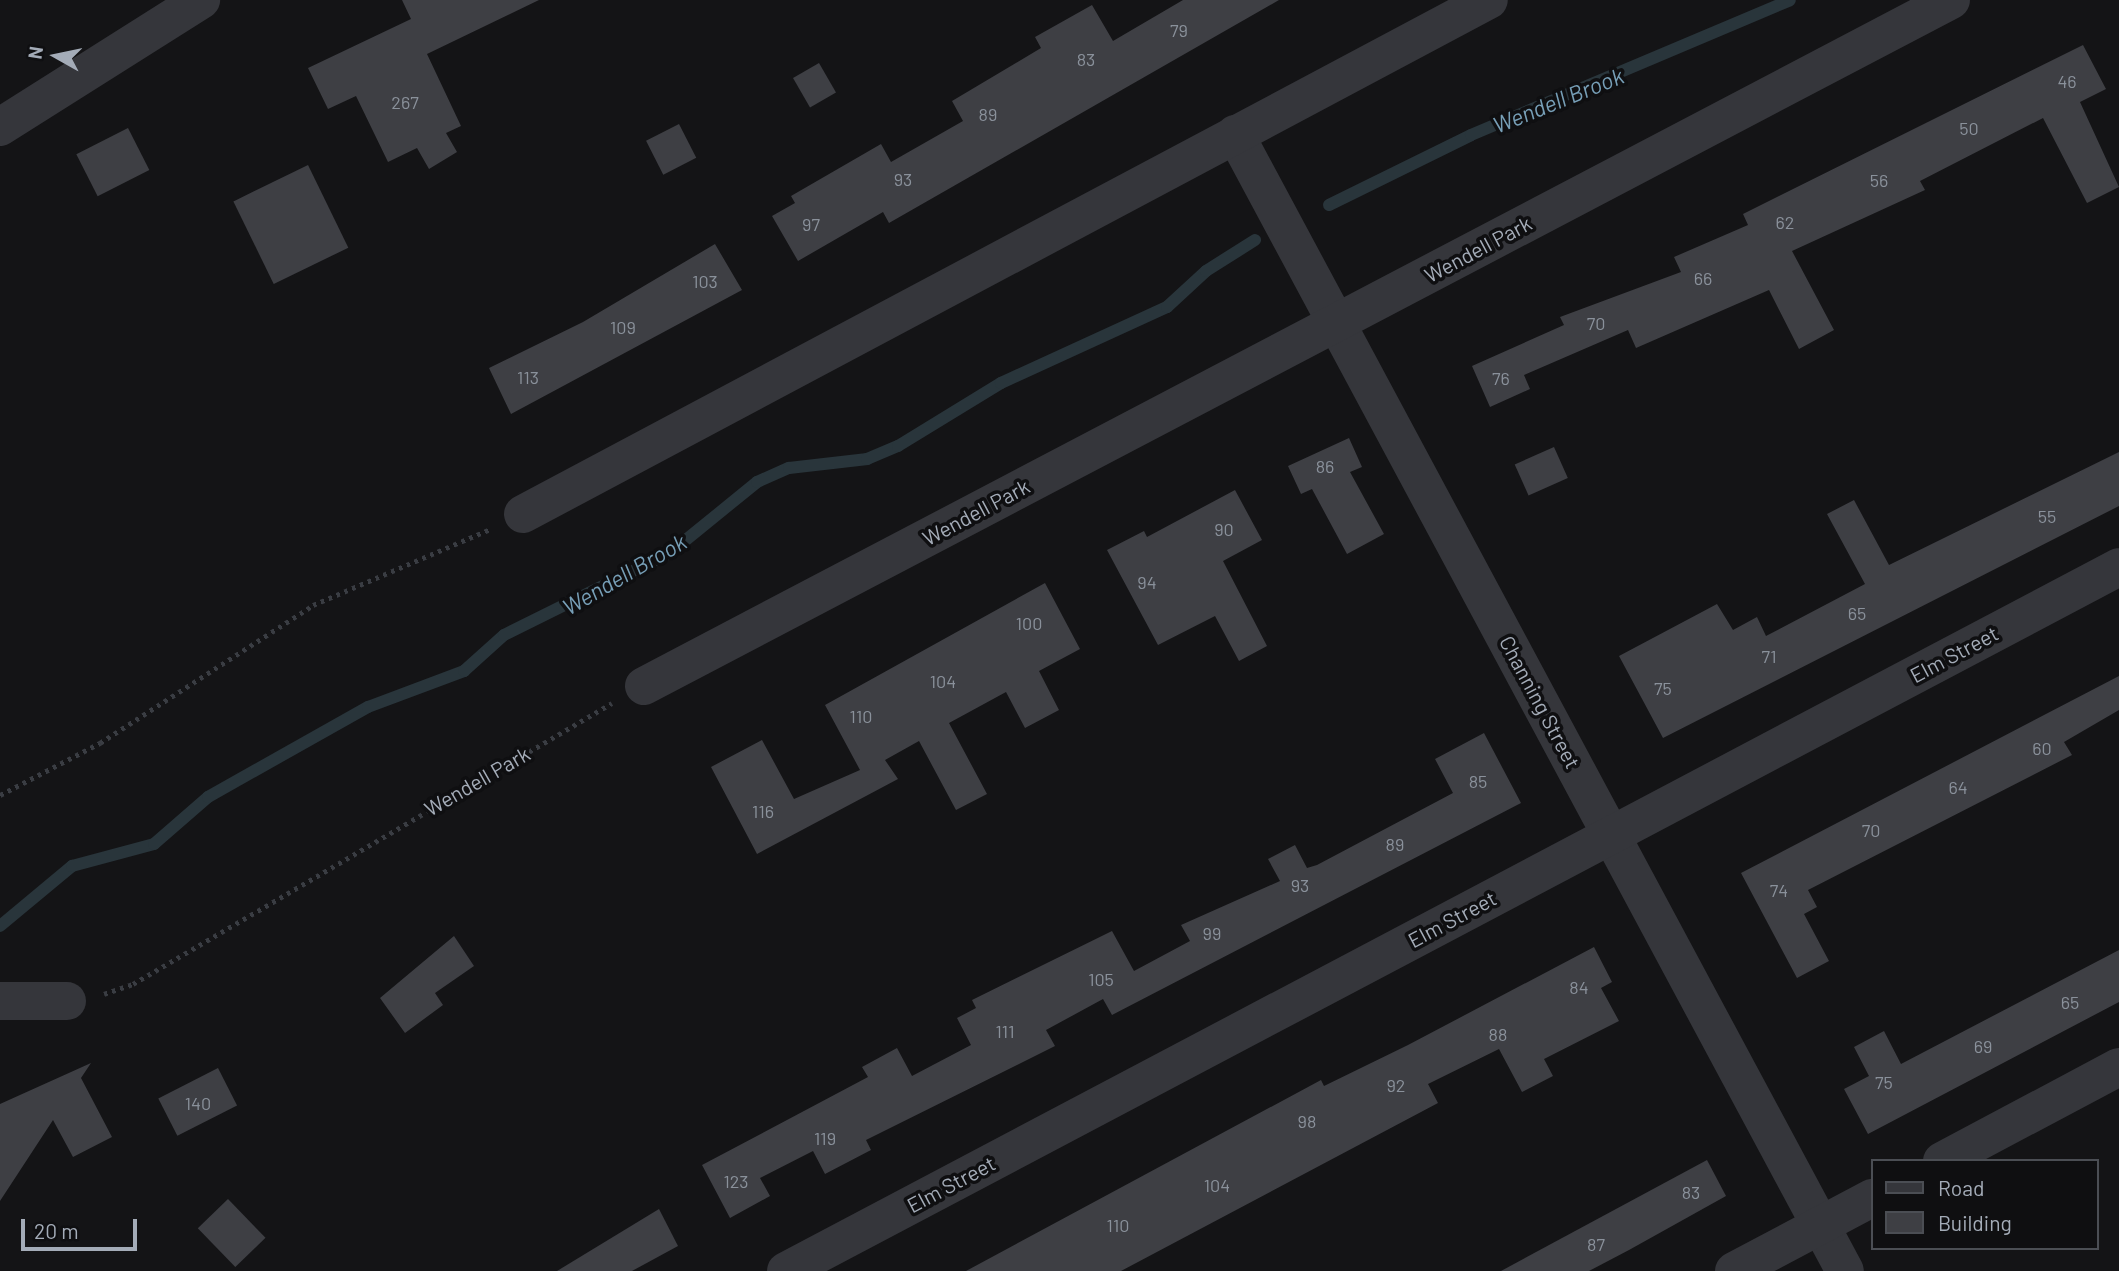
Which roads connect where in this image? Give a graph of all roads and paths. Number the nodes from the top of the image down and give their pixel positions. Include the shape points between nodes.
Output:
1 (201, 0) edge
2 (1489, 0) edge
3 (1951, 0) edge
4 (0, 127) edge
5 (1234, 134) junction
6 (1337, 324) junction
7 (523, 514) joint
8 (2119, 567) edge
9 (644, 686) joint
10 (0, 795) edge
11 (1612, 835) junction
12 (0, 1001) edge
13 (67, 1001) joint
14 (2119, 1067) edge
15 (1946, 1159) edge
16 (1870, 1199) edge
17 (1821, 1226) junction
18 (786, 1271) edge
19 (1734, 1271) edge
20 (1845, 1271) edge

1 - 4 street
2 - 5 street
3 - 6 street, Wendell Park
5 - 6 street, Channing Street
5 - 7 street
6 - 9 street, Wendell Park
6 - 11 street, Channing Street
7 - 10 path via 313,605 100,743
8 - 11 street, Elm Street
9 - 13 path, Wendell Park via 133,984
11 - 17 street, Channing Street
11 - 18 street, Elm Street
12 - 13 street
14 - 15 street
16 - 17 street
17 - 19 street
17 - 20 street, Channing Street

